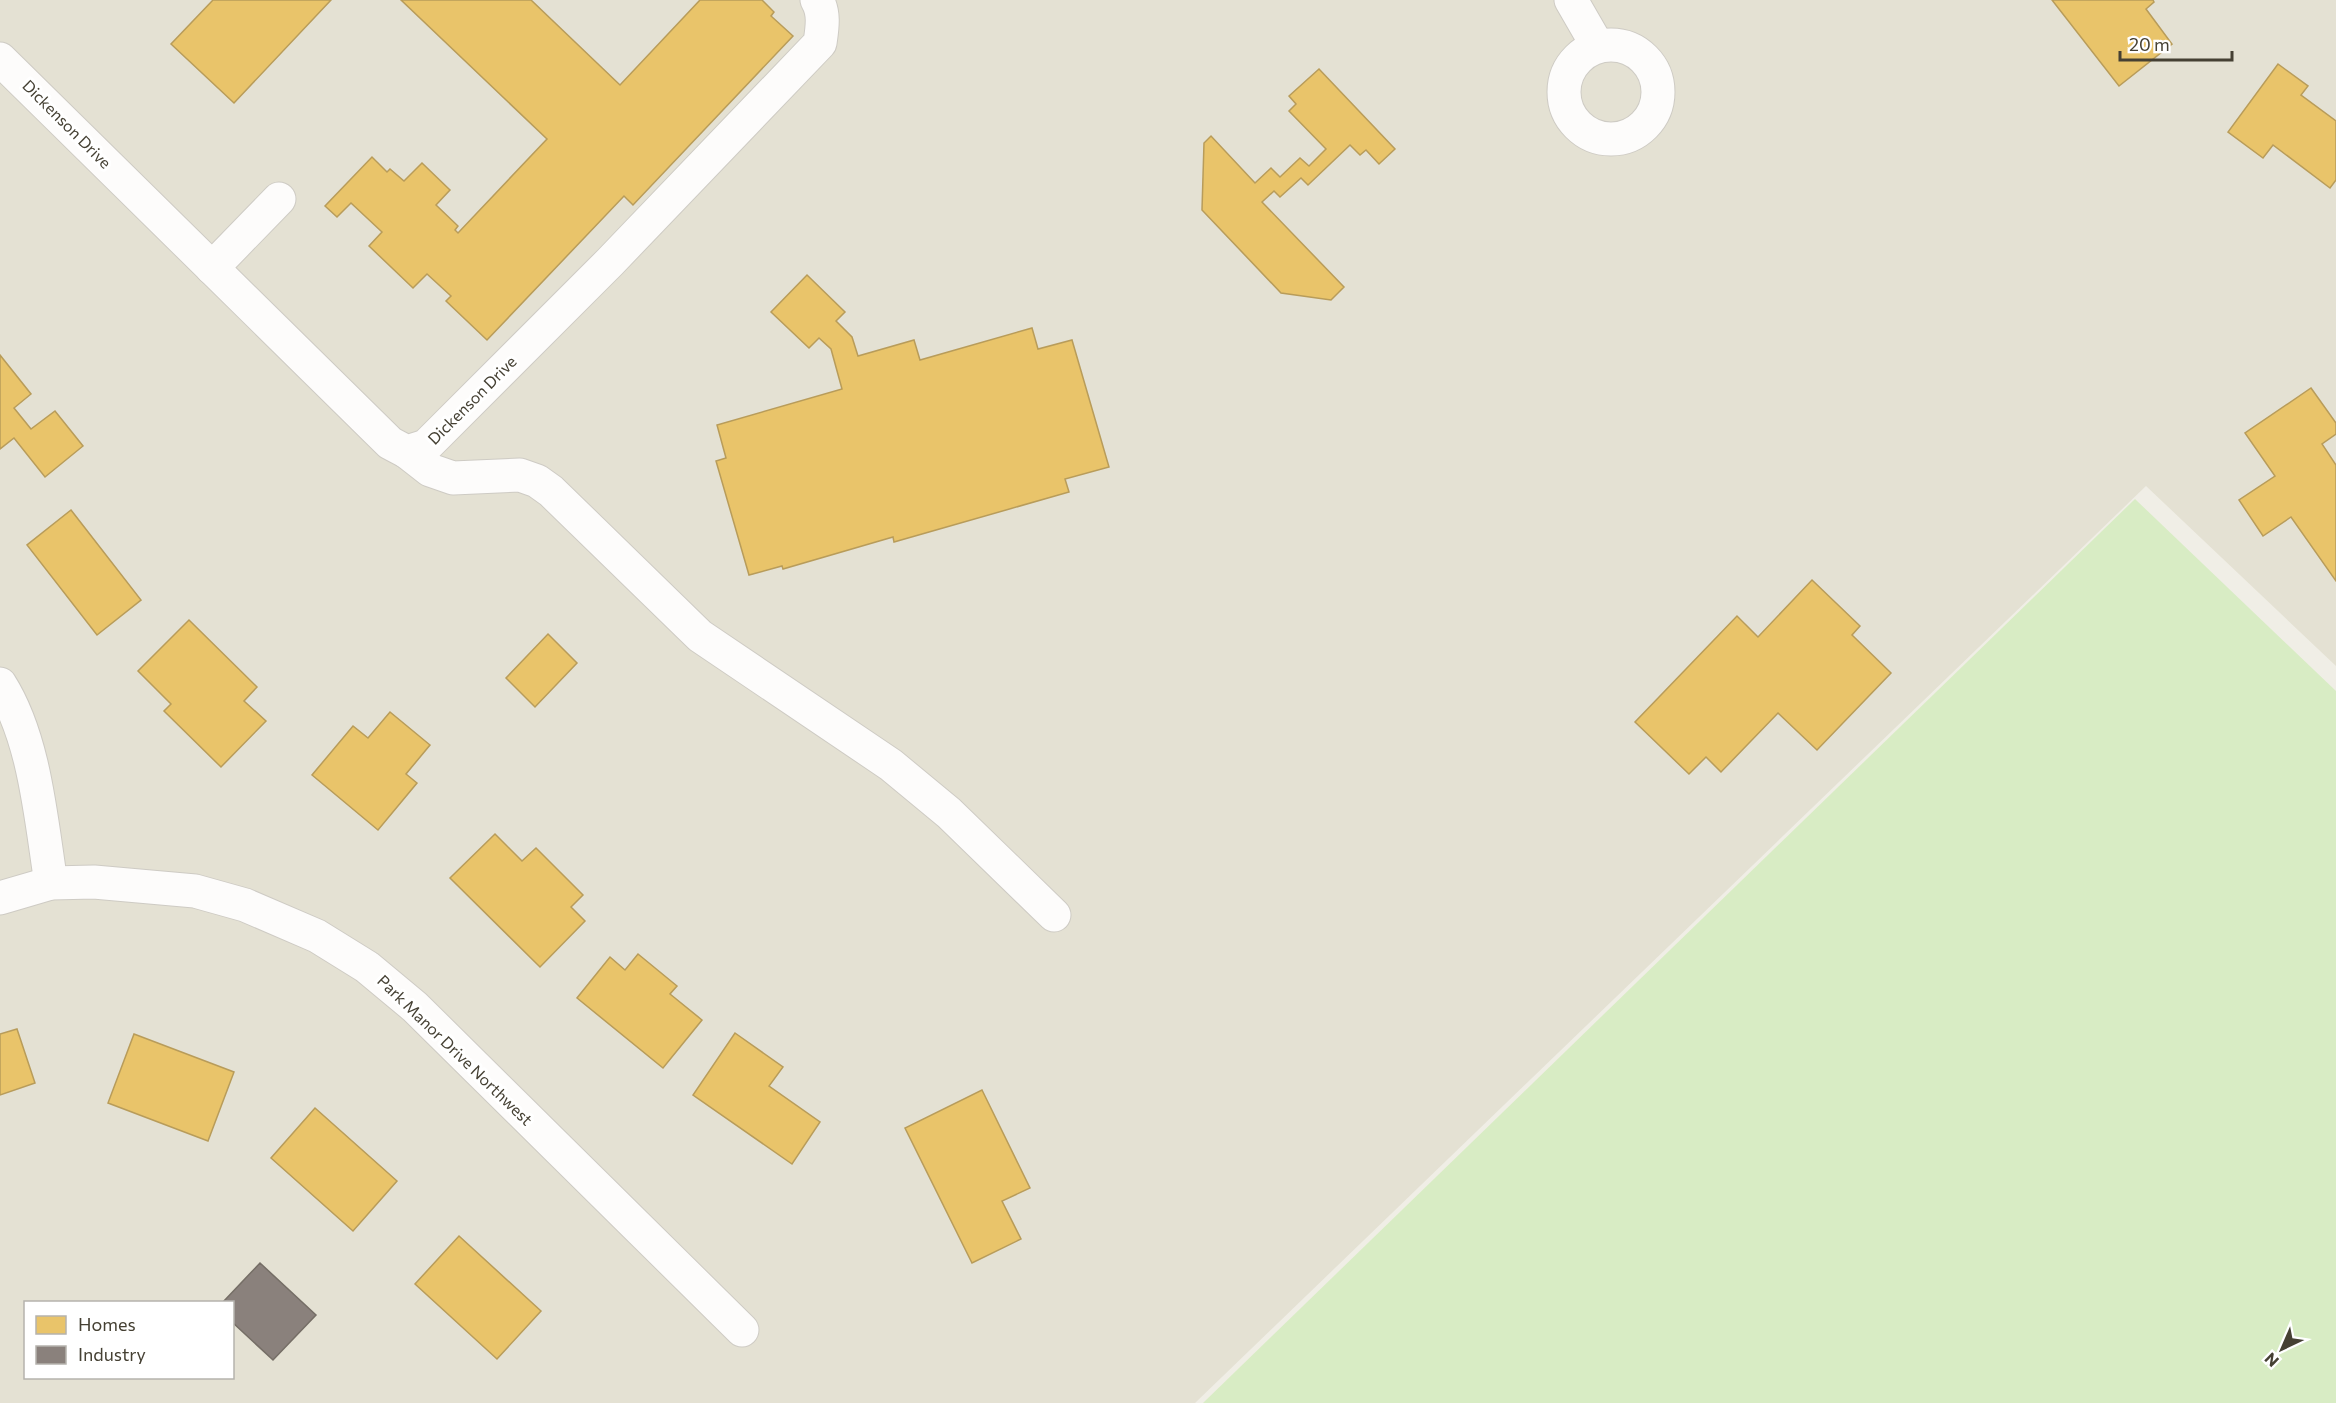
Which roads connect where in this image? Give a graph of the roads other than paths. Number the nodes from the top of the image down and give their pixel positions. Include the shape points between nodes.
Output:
1 (817, 0) edge
2 (1571, 0) edge
3 (1597, 45) dead end
4 (0, 59) edge
5 (279, 199) dead end
6 (212, 268) junction
7 (407, 452) junction
8 (0, 684) edge
9 (51, 883) junction
10 (0, 898) edge
11 (1054, 915) dead end
12 (741, 1330) dead end

1 - 7 street, Dickenson Drive via 823,23 820,43 426,446
2 - 3 street
4 - 6 street, Dickenson Drive
5 - 6 street
6 - 7 street, Dickenson Drive via 390,442
7 - 11 street via 430,470 453,478 520,475 551,491 700,636 891,765 949,813
8 - 9 street via 12,702 34,774
9 - 10 street, Park Manor Drive Northwest
9 - 12 street, Park Manor Drive Northwest via 94,882 195,891 245,906 317,936 368,967 416,1007

